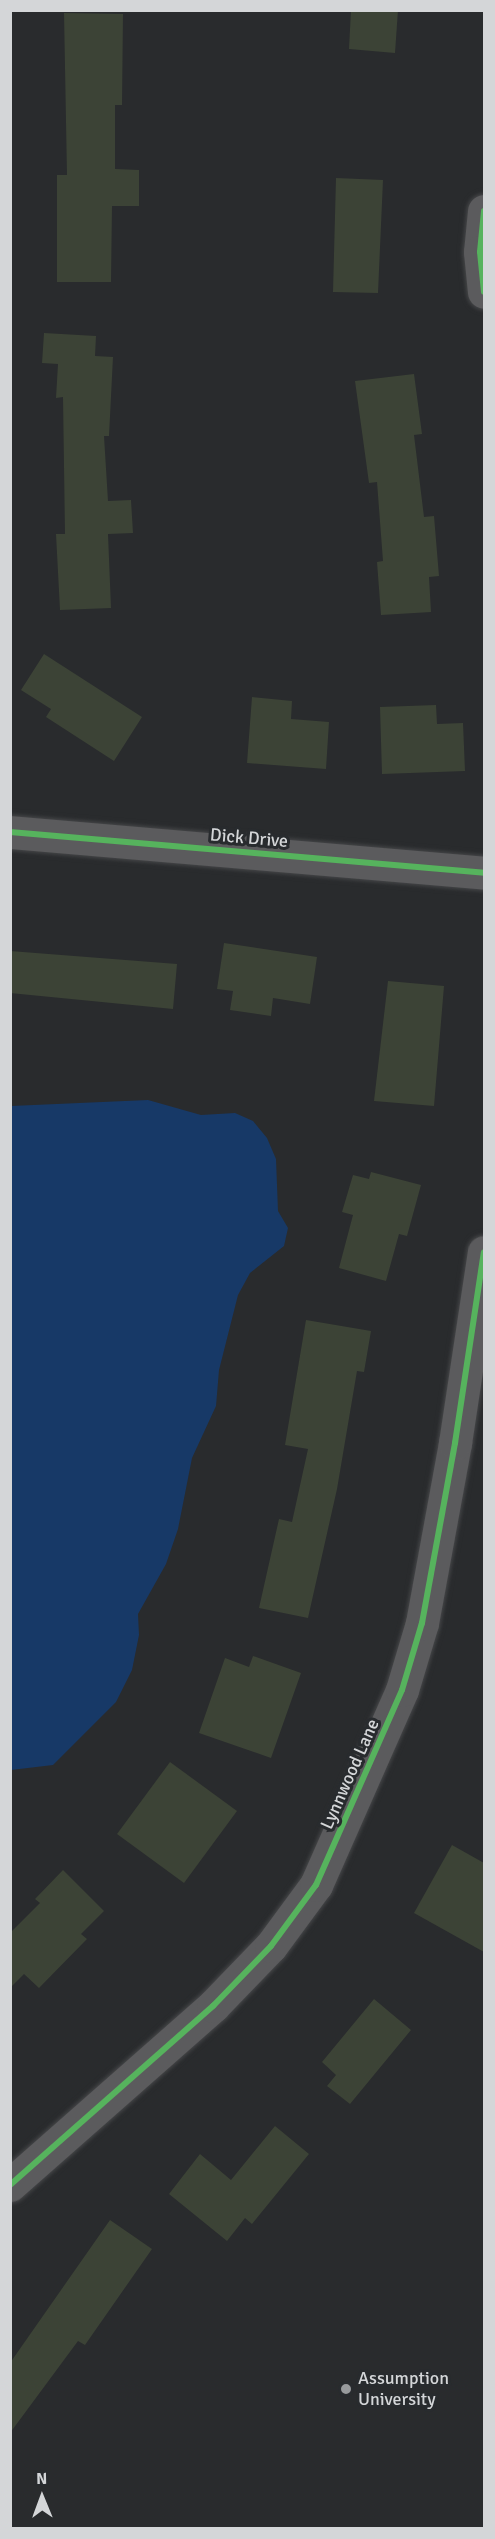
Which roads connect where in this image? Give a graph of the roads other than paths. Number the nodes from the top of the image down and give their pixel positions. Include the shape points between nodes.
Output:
1 (484, 211) edge
2 (484, 292) edge
3 (10, 832) edge
4 (484, 873) edge
5 (484, 1252) edge
6 (10, 2184) edge

1 - 2 street via 480,252
3 - 4 street, Dick Drive
5 - 6 street, Lynnwood Lane via 456,1443 422,1623 402,1690 316,1885 271,1946 213,2006

